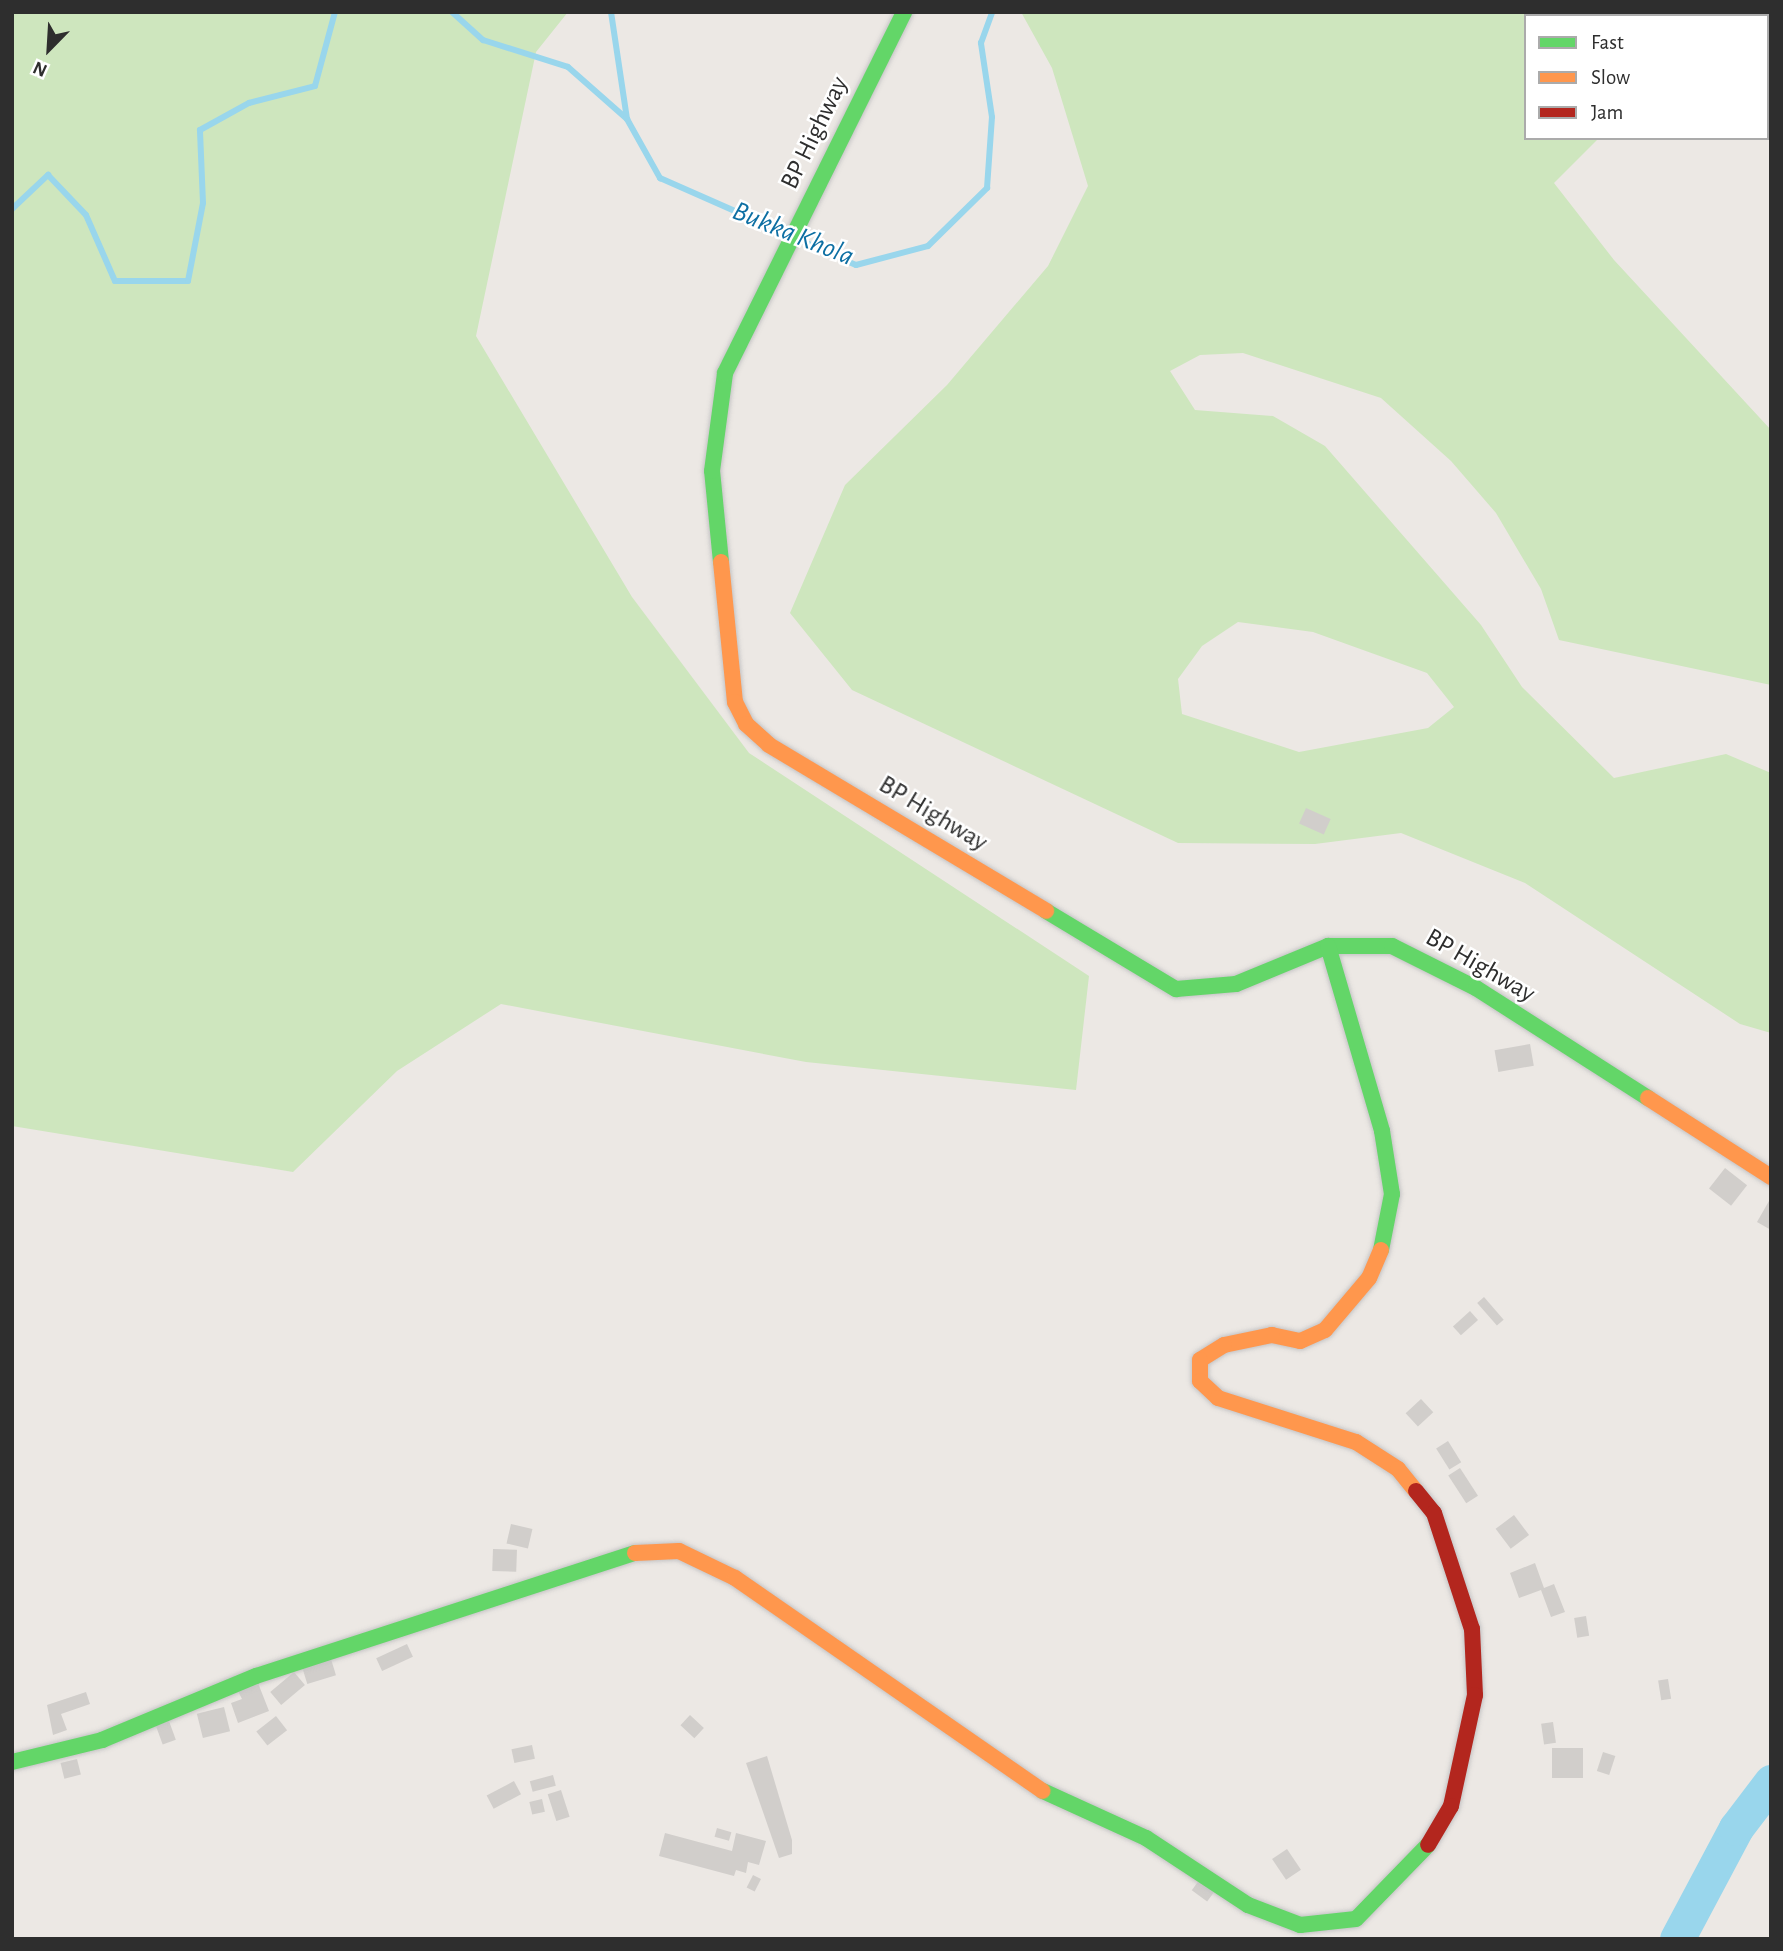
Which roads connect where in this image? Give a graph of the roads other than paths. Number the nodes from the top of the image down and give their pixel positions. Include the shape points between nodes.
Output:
1 (904, 12) edge
2 (1328, 946) junction
3 (1771, 1177) edge
4 (12, 1762) edge

1 - 2 main road, BP Highway via 724,373 712,471 735,702 746,724 769,745 1176,989 1236,984
2 - 3 main road, BP Highway via 1374,943 1433,964
2 - 4 main road via 1382,1131 1392,1194 1384,1242 1369,1278 1325,1330 1300,1342 1272,1335 1224,1345 1200,1360 1200,1381 1218,1398 1356,1442 1398,1469 1434,1513 1472,1629 1475,1695 1451,1806 1421,1856 1356,1919 1300,1925 1248,1905 1146,1838 1056,1798 908,1703 875,1670 808,1633 735,1578 679,1551 649,1549 587,1565 413,1630 256,1676 102,1740

